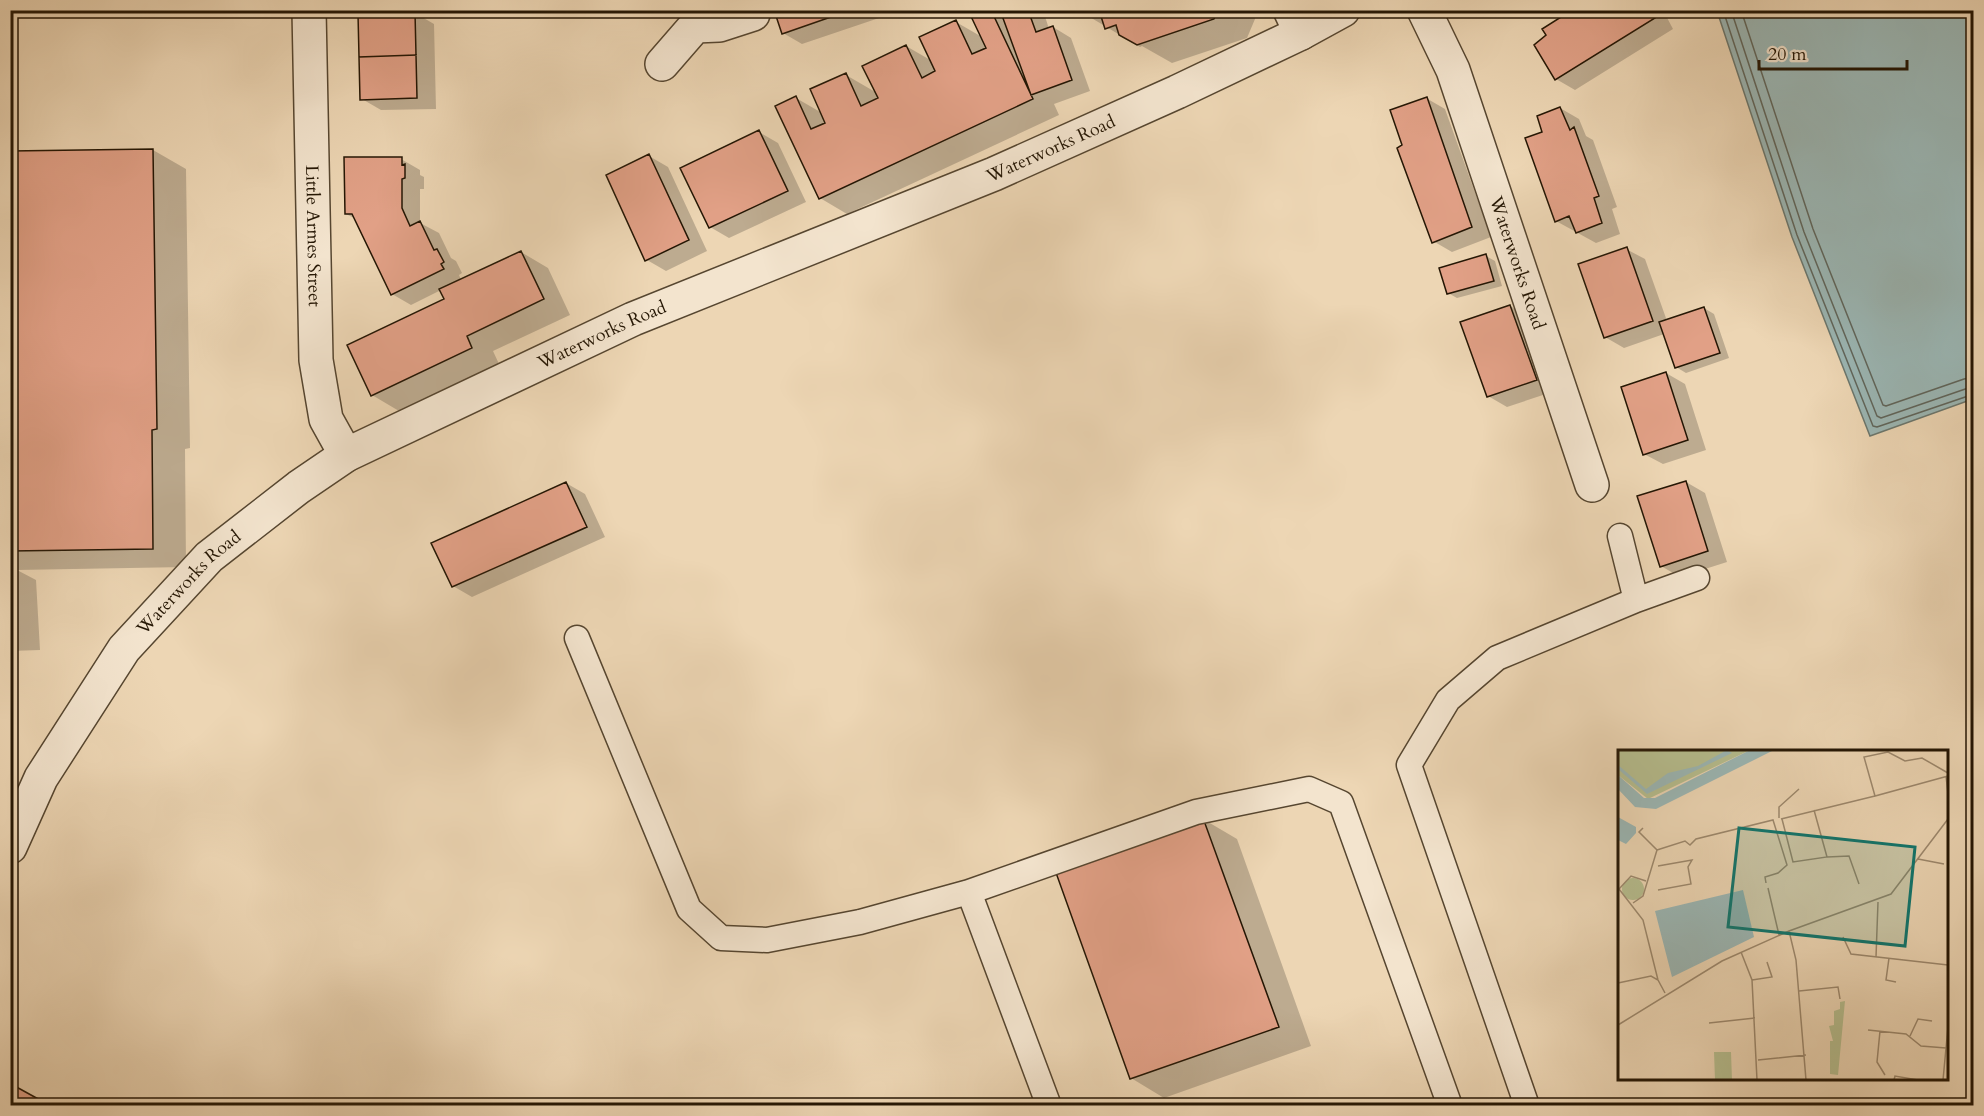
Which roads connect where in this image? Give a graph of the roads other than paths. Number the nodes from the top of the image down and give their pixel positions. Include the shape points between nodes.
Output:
1 (309, 10) edge
2 (1343, 10) edge
3 (1424, 10) edge
4 (753, 14) dead end
5 (693, 18) edge
6 (1295, 22) edge
7 (663, 64) dead end
8 (346, 455) junction
9 (1592, 485) dead end
10 (1620, 536) dead end
11 (1697, 578) dead end
12 (1635, 600) junction
13 (577, 638) dead end
14 (10, 847) edge
15 (969, 892) junction
16 (1040, 1103) edge
17 (1450, 1106) edge
18 (1527, 1106) edge

1 - 8 street, Little Armes Street via 316,360 326,419
2 - 6 street, Waterworks Road
3 - 9 street, Waterworks Road via 1454,70
4 - 5 street via 719,25
5 - 7 street
6 - 8 street, Waterworks Road via 1177,92 994,174 633,319
8 - 14 street, Waterworks Road via 209,557 124,649 41,778
10 - 12 lane
11 - 12 lane
12 - 18 lane via 1497,658 1448,700 1409,765
13 - 15 lane via 689,909 721,938 767,940 848,925
15 - 16 lane
15 - 17 lane via 1196,812 1309,789 1341,803

